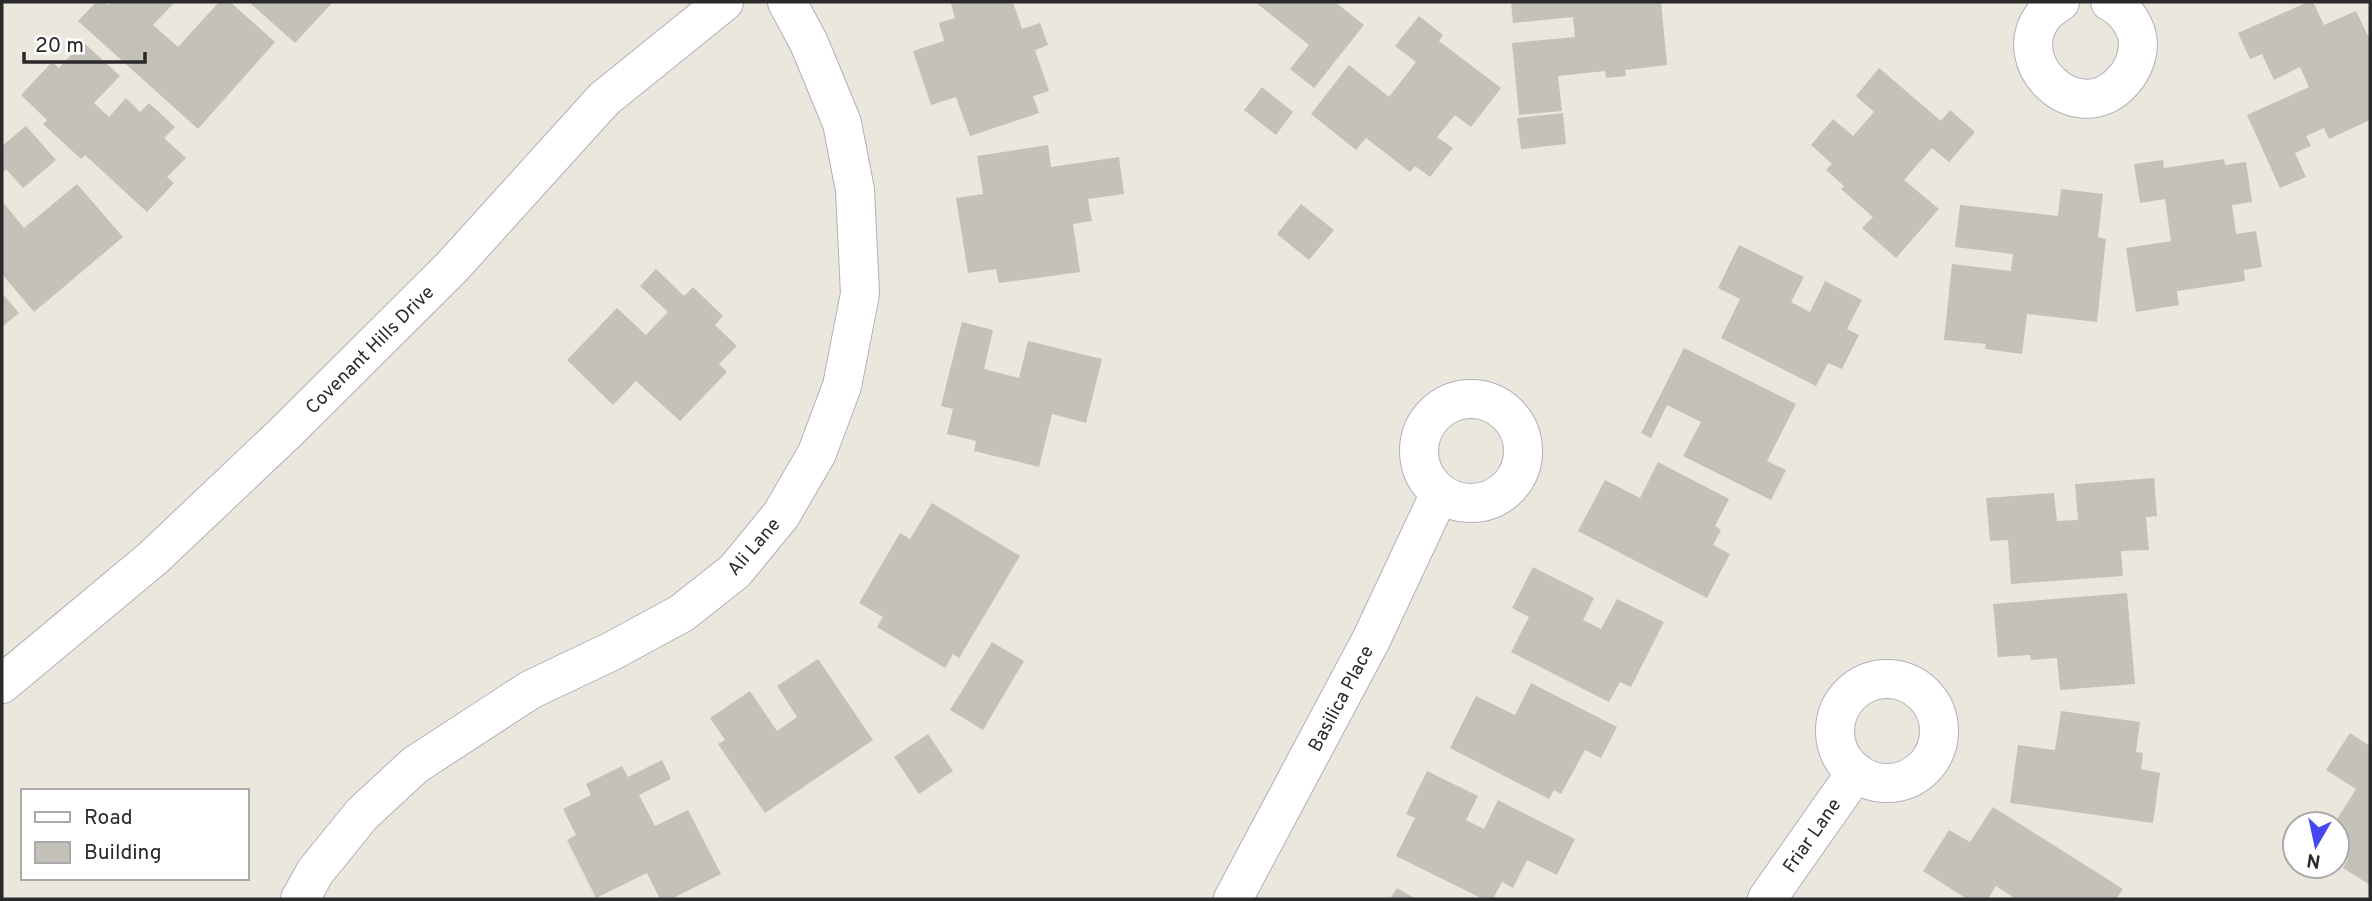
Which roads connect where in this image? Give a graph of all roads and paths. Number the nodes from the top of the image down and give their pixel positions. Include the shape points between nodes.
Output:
1 (724, 2) edge
2 (787, 2) edge
3 (2060, 2) edge
4 (2110, 2) edge
5 (1440, 493) dead end
6 (2, 684) edge
7 (1856, 772) dead end
8 (300, 899) edge
9 (1233, 899) edge
10 (1767, 899) edge

1 - 6 street, Covenant Hills Drive via 604,99 450,268 153,558
2 - 8 street, Ali Lane via 842,123 855,190 860,294 842,386 817,453 781,515 735,571 682,612 530,690 415,765 362,814 315,872
3 - 4 street via 2043,16 2035,34 2034,55 2054,89 2094,99 2128,78 2137,60 2138,39 2131,20
5 - 9 street, Basilica Place via 1371,640
7 - 10 street, Friar Lane

